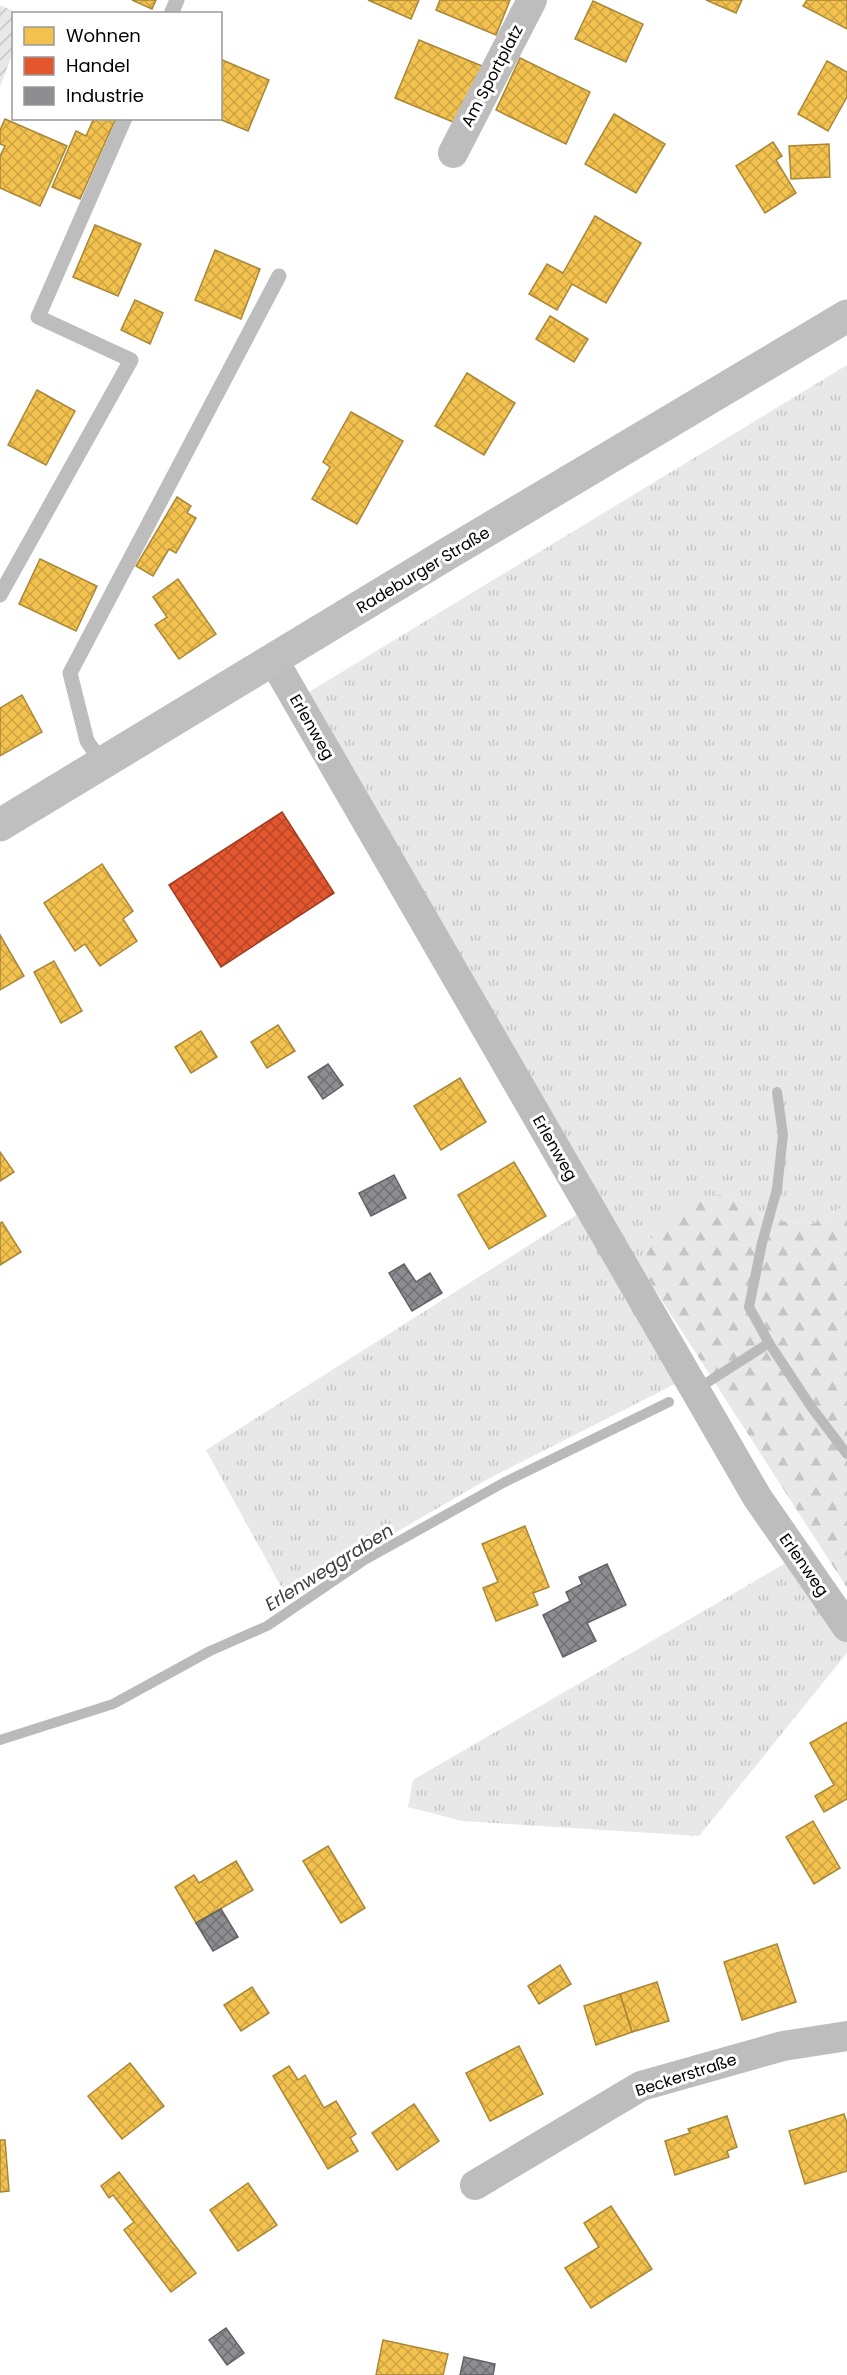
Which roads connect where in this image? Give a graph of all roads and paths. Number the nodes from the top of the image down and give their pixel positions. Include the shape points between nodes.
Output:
1 (532, 0) edge
2 (124, 120) edge
3 (453, 153) dead end
4 (279, 276) dead end
5 (847, 316) edge
6 (0, 595) edge
7 (274, 661) junction
8 (103, 764) junction
9 (0, 825) edge
10 (847, 1627) edge
11 (847, 2036) edge
12 (476, 2185) dead end

1 - 3 street, Am Sportplatz
2 - 6 lane via 38,317 130,360
4 - 8 lane via 70,673 87,741
5 - 7 main road, Radeburger Straße
7 - 8 main road, Radeburger Straße
7 - 10 street, Erlenweg via 757,1497
8 - 9 main road, Radeburger Straße
11 - 12 street, Beckerstraße via 783,2046 641,2085

